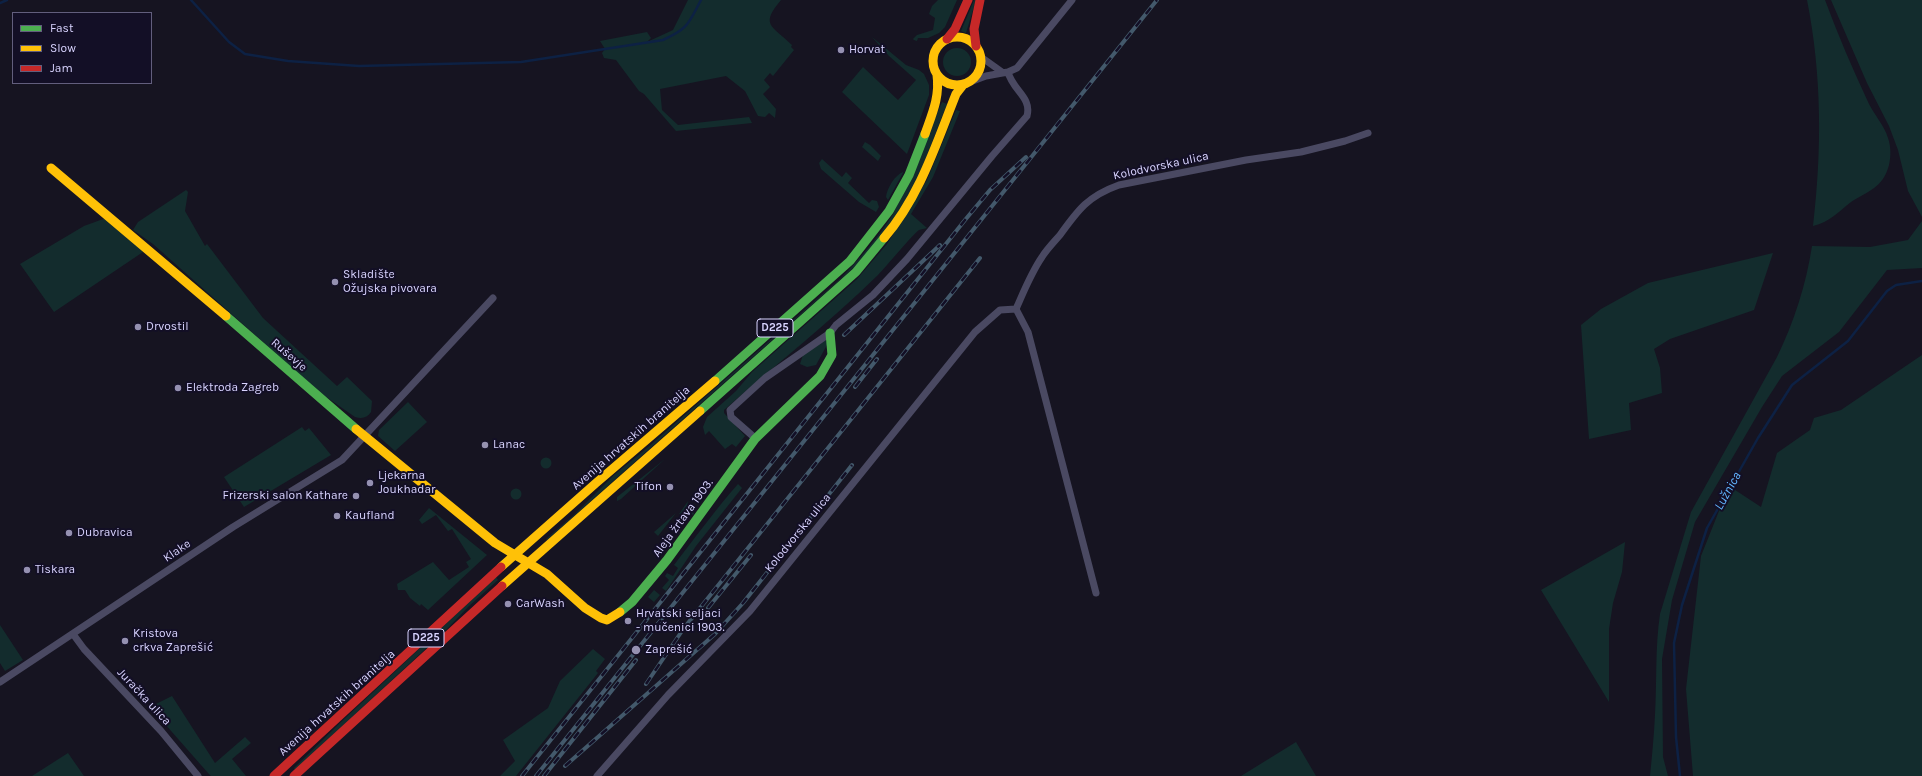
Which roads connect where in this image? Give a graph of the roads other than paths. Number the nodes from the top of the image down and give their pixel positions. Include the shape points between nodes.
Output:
1 (968, 0) edge
2 (980, 0) edge
3 (1072, 0) edge
4 (947, 39) junction
5 (976, 46) junction
6 (981, 57) junction
7 (1005, 72) junction
8 (937, 75) junction
9 (966, 84) junction
10 (1368, 133) dead end
11 (51, 168) dead end
12 (493, 298) dead end
13 (1016, 309) junction
14 (830, 333) junction
15 (364, 436) junction
16 (756, 438) junction
17 (514, 556) junction
18 (527, 563) junction
19 (1096, 594) dead end
20 (72, 634) junction
21 (0, 682) edge
22 (198, 776) edge
23 (274, 776) edge
24 (294, 776) edge
25 (597, 776) edge

1 - 4 main road, D225 via 955,29
2 - 5 main road via 974,29
3 - 7 street via 1017,68
4 - 5 main road via 966,38
4 - 8 main road, D225 via 938,46 933,57
5 - 6 main road
6 - 7 street
6 - 9 main road, D225 via 979,71
7 - 9 street
7 - 14 street via 1013,86 1028,102 1027,116 907,259 873,295 836,325
8 - 9 main road via 948,84
8 - 17 main road, Avenija hrvatskih branitelja / D225 via 940,88 936,104 909,175 889,211 862,247 818,291
9 - 18 main road, Avenija hrvatskih branitelja / D225 via 956,94 918,189 898,222 856,272
10 - 13 street, Kolodvorska ulica via 1301,152 1119,184 1102,191 1072,217 1042,256
11 - 15 main road, Ruševje via 115,220
12 - 15 street, Klake
13 - 19 street via 1028,332
13 - 25 street, Kolodvorska ulica via 1000,310 975,332 750,611 668,695
14 - 16 main road, Aleja žrtava 1903. via 831,359 812,384
14 - 16 street via 765,378 730,410 731,417
15 - 17 main road, Ruševje
15 - 20 street, Klake via 342,460 233,527
16 - 18 main road, Aleja žrtava 1903. via 674,552 612,619 599,618 547,574
17 - 18 main road, Aleja žrtava 1903.
17 - 23 main road, Avenija hrvatskih branitelja / D225
18 - 24 main road, Avenija hrvatskih branitelja / D225
20 - 21 street, Klake
20 - 22 street, Juračka ulica

